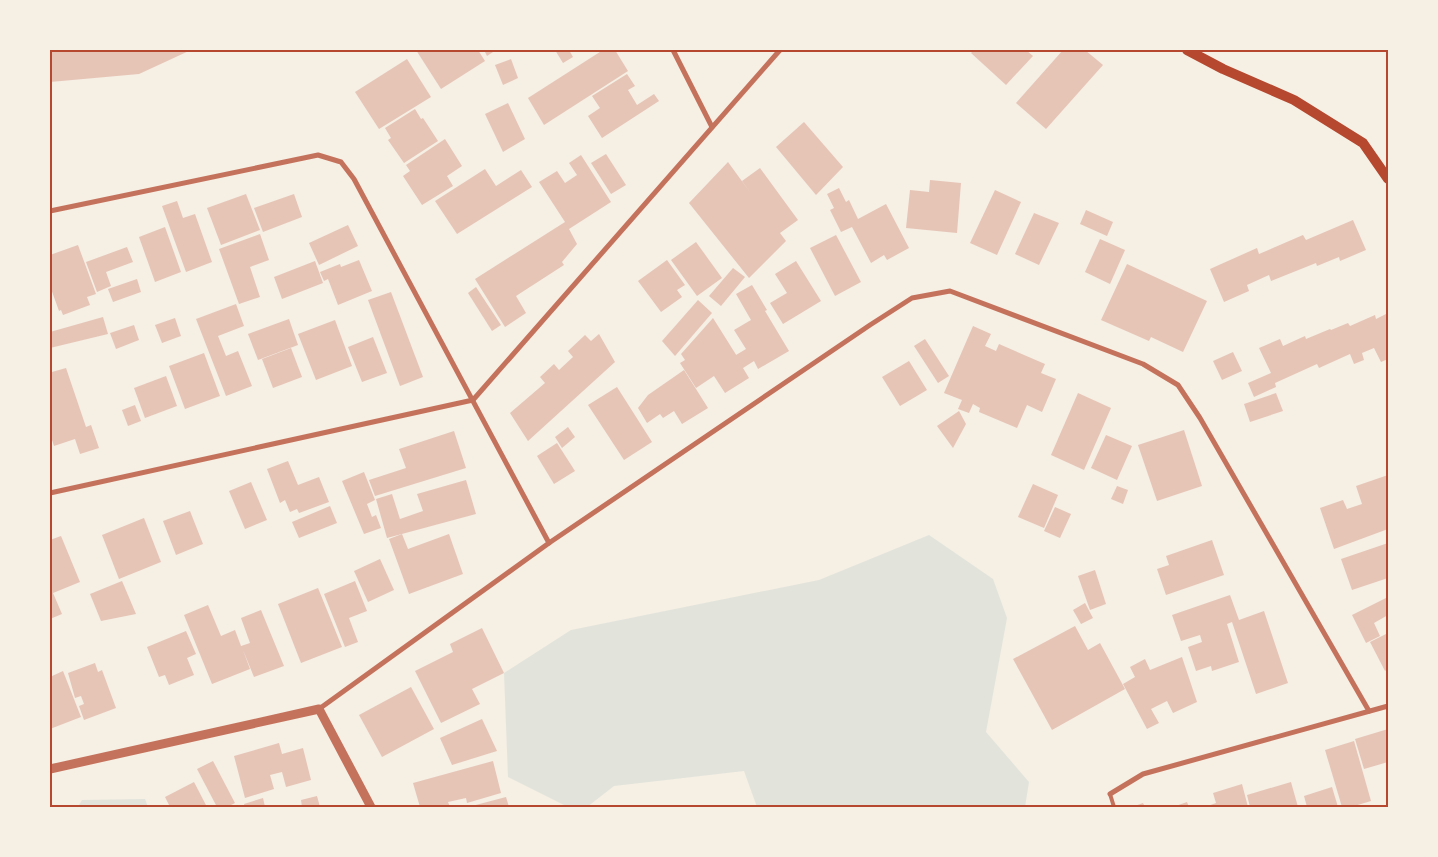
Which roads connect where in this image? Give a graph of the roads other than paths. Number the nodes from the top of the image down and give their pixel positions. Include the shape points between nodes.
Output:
1 (672, 50) edge
2 (780, 50) edge
3 (1187, 50) edge
4 (712, 127) junction
5 (1388, 178) edge
6 (50, 211) edge
7 (472, 400) junction
8 (50, 493) edge
9 (549, 543) junction
10 (1388, 706) edge
11 (319, 709) junction
12 (1369, 712) junction
13 (50, 769) edge
14 (1110, 794) joint
15 (372, 807) edge
16 (1114, 807) edge

1 - 4 street
2 - 4 street
3 - 5 main road via 1294,100 1363,143
4 - 7 street
6 - 7 street via 318,155 341,162 354,179
7 - 8 street
7 - 9 street
9 - 11 street
9 - 12 street via 912,298 950,291 1143,364 1178,385
10 - 12 street
11 - 13 street
11 - 15 street
12 - 14 street via 1144,774
14 - 16 lane

